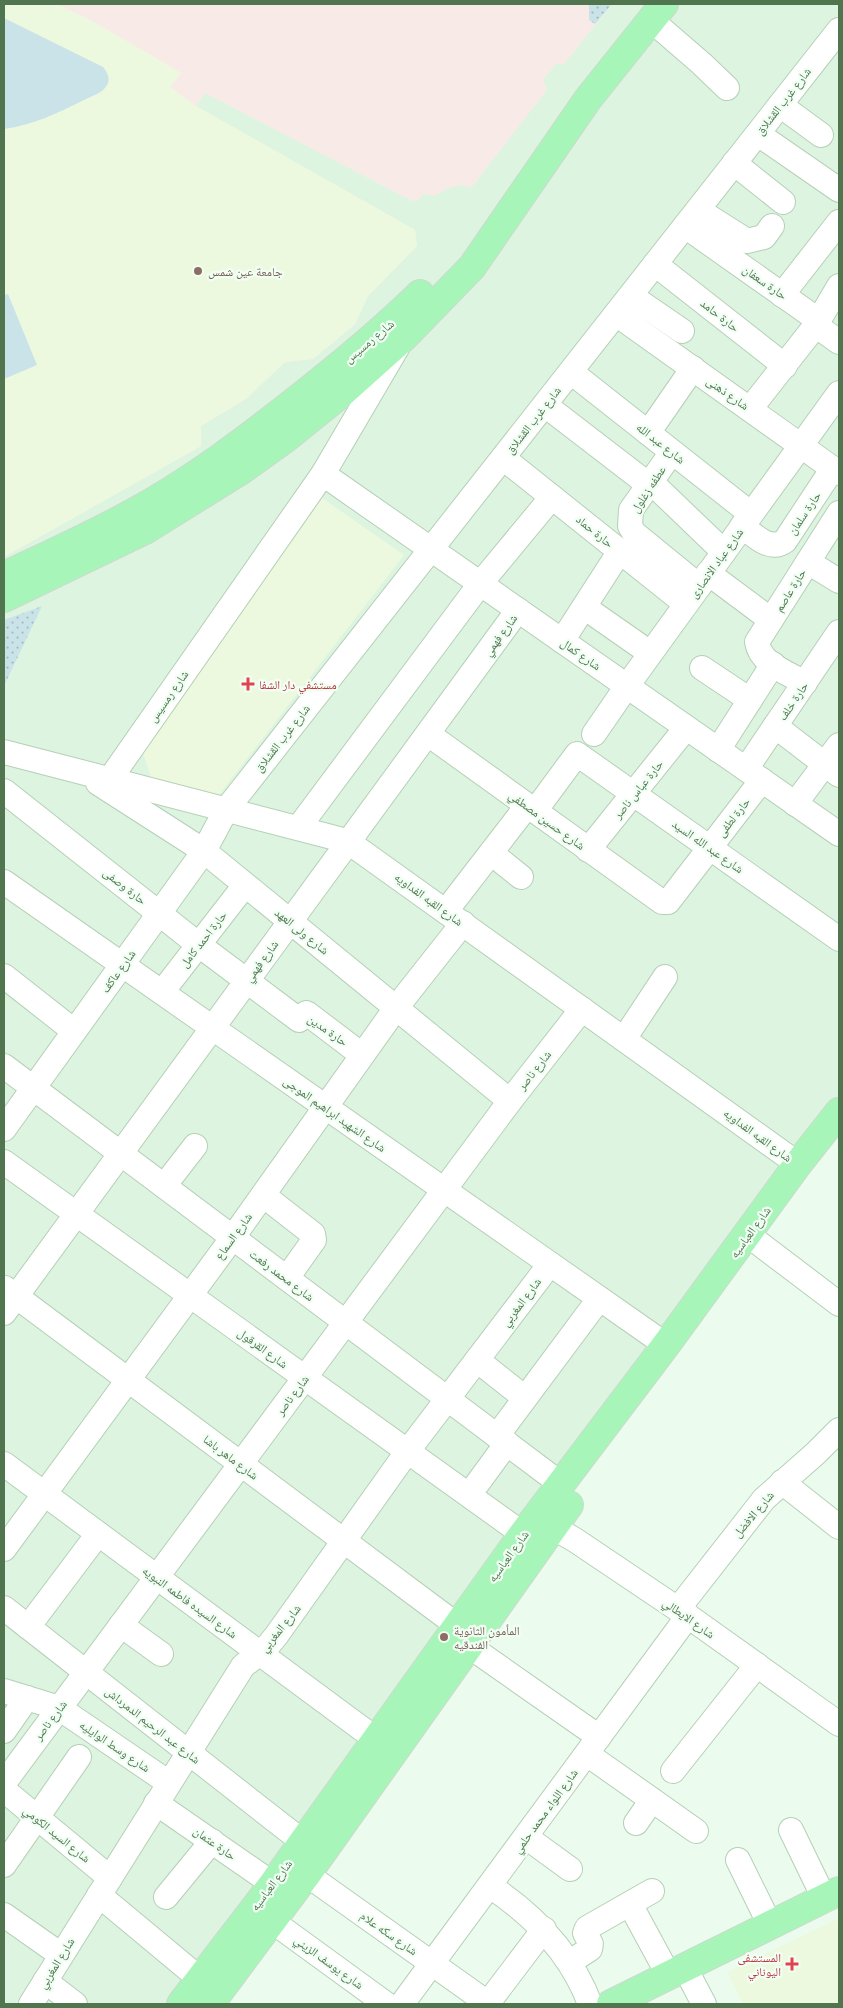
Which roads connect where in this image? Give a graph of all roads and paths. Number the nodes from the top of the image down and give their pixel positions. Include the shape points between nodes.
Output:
1 (652, 9) edge
2 (839, 30) edge
3 (831, 56) edge
4 (727, 88) dead end
5 (780, 106) junction
6 (758, 134) junction
7 (821, 135) dead end
8 (734, 163) junction
9 (839, 190) edge
10 (783, 202) dead end
11 (692, 218) junction
12 (839, 222) edge
13 (772, 226) dead end
14 (655, 264) junction
15 (839, 286) edge
16 (782, 295) junction
17 (623, 305) junction
18 (816, 325) junction
19 (682, 332) dead end
20 (405, 336) junction
21 (839, 342) edge
22 (785, 366) junction
23 (693, 368) junction
24 (571, 372) junction
25 (839, 393) edge
26 (545, 405) junction
27 (750, 409) junction
28 (648, 433) junction
29 (801, 446) junction
30 (672, 452) junction
31 (503, 458) junction
32 (838, 471) edge
33 (323, 474) junction
34 (650, 484) junction
35 (552, 497) junction
36 (839, 513) edge
37 (747, 520) junction
38 (431, 549) junction
39 (620, 551) junction
40 (724, 552) junction
41 (808, 562) junction
42 (4, 576) edge
43 (839, 581) edge
44 (480, 584) junction
45 (698, 588) junction
46 (4, 598) edge
47 (584, 607) junction
48 (518, 610) junction
49 (771, 620) junction
50 (562, 640) junction
51 (835, 648) edge
52 (650, 653) junction
53 (773, 664) junction
54 (702, 668) dead end
55 (805, 683) junction
56 (627, 686) junction
57 (750, 700) junction
58 (776, 726) junction
59 (686, 728) junction
60 (428, 734) junction
61 (594, 734) dead end
62 (839, 745) edge
63 (718, 750) junction
64 (4, 752) edge
65 (832, 769) edge
66 (84, 774) junction
67 (754, 775) junction
68 (110, 779) junction
69 (4, 791) edge
70 (634, 794) junction
71 (796, 804) junction
72 (531, 809) junction
73 (226, 810) junction
74 (299, 827) junction
75 (839, 834) edge
76 (347, 841) junction
77 (710, 847) junction
78 (588, 850) junction
79 (204, 852) junction
80 (491, 853) junction
81 (521, 877) dead end
82 (4, 882) edge
83 (245, 885) junction
84 (668, 902) joint
85 (159, 914) junction
86 (454, 917) junction
87 (290, 922) junction
88 (839, 939) edge
89 (198, 945) junction
90 (122, 965) junction
91 (4, 976) edge
92 (665, 977) dead end
93 (246, 981) junction
94 (162, 992) junction
95 (396, 1008) junction
96 (582, 1009) junction
97 (212, 1028) junction
98 (74, 1031) junction
99 (624, 1039) junction
100 (362, 1055) junction
101 (4, 1066) edge
102 (33, 1088) junction
103 (510, 1101) junction
104 (325, 1107) junction
105 (839, 1112) edge
106 (4, 1129) edge
107 (839, 1137) edge
108 (195, 1146) dead end
109 (120, 1153) junction
110 (4, 1162) edge
111 (798, 1164) junction
112 (164, 1186) junction
113 (444, 1190) junction
114 (263, 1195) junction
115 (76, 1214) junction
116 (233, 1238) junction
117 (754, 1240) junction
118 (550, 1264) junction
119 (286, 1278) junction
120 (190, 1296) junction
121 (8, 1299) edge
122 (599, 1299) junction
123 (839, 1304) edge
124 (346, 1322) junction
125 (666, 1346) junction
126 (477, 1360) junction
127 (304, 1378) junction
128 (128, 1380) junction
129 (525, 1398) junction
130 (448, 1399) junction
131 (839, 1430) edge
132 (502, 1439) junction
133 (407, 1452) junction
134 (240, 1464) junction
135 (5, 1469) edge
136 (782, 1482) junction
137 (561, 1484) junction
138 (44, 1494) junction
139 (469, 1495) junction
140 (537, 1526) junction
141 (839, 1527) edge
142 (98, 1534) junction
143 (344, 1541) junction
144 (4, 1549) edge
145 (156, 1577) junction
146 (4, 1608) edge
147 (683, 1613) junction
148 (121, 1625) junction
149 (28, 1627) junction
150 (463, 1636) junction
151 (260, 1653) junction
152 (161, 1654) dead end
153 (757, 1666) junction
154 (86, 1672) junction
155 (4, 1691) edge
156 (27, 1698) junction
157 (59, 1708) junction
158 (839, 1724) edge
159 (4, 1731) edge
160 (377, 1740) junction
161 (593, 1746) junction
162 (188, 1752) junction
163 (79, 1757) dead end
164 (673, 1771) dead end
165 (4, 1783) edge
166 (169, 1783) junction
167 (4, 1790) edge
168 (652, 1800) junction
169 (156, 1803) junction
170 (37, 1818) junction
171 (636, 1823) dead end
172 (791, 1830) dead end
173 (696, 1831) dead end
174 (526, 1837) junction
175 (212, 1841) junction
176 (299, 1860) junction
177 (738, 1860) dead end
178 (4, 1865) edge
179 (570, 1869) dead end
180 (273, 1884) junction
181 (104, 1886) junction
182 (490, 1886) junction
183 (652, 1891) dead end
184 (832, 1895) edge
185 (166, 1897) dead end
186 (630, 1904) junction
187 (4, 1915) edge
188 (272, 1921) junction
189 (770, 1926) junction
190 (544, 1930) junction
191 (61, 1955) junction
192 (570, 1962) junction
193 (432, 1964) junction
194 (677, 1972) junction
195 (200, 1979) junction
196 (45, 1981) junction
197 (643, 1997) edge
198 (31, 2004) edge
199 (75, 2004) edge
200 (181, 2004) edge
201 (210, 2004) edge
202 (386, 2004) edge
203 (402, 2004) edge
204 (489, 2004) edge
205 (590, 2004) edge
206 (611, 2004) edge
207 (704, 2004) edge

1 - 4 street
1 - 20 main road, شارع رمسيس via 472,267
1 - 42 main road, شارع رمسيس via 574,89 460,254 390,324 271,421 192,478 134,512
2 - 3 street, شارع غرب القشلاق
3 - 5 street, شارع غرب القشلاق
5 - 6 street, شارع غرب القشلاق
5 - 7 street
6 - 8 street, شارع غرب القشلاق
6 - 9 street
8 - 10 street
8 - 11 street, شارع غرب القشلاق
11 - 13 street via 747,241 764,237
11 - 14 street, شارع غرب القشلاق
11 - 16 street, حارة سعفان
12 - 16 street
14 - 17 street, شارع غرب القشلاق
14 - 22 street, حارة حامد
15 - 18 street
16 - 18 street, حارة سعفان via 811,315
17 - 19 street
17 - 23 street, شارع ذهنى
17 - 24 street, شارع غرب القشلاق
18 - 21 street, حارة سعفان
18 - 22 street
20 - 33 street, شارع رمسيس
20 - 46 main road, شارع رمسيس via 338,396 240,471 144,530
22 - 27 street
23 - 27 street, شارع ذهنى
23 - 28 street
24 - 26 street, شارع غرب القشلاق
24 - 28 street, شارع عبد الله
25 - 29 street, شارع عباد الانصارى
26 - 31 street, شارع غرب القشلاق
26 - 34 street
27 - 29 street, شارع ذهنى
28 - 30 street, شارع عبد الله
29 - 32 street, شارع ذهنى
29 - 37 street, شارع عباد الانصارى
30 - 34 street, عطفه زغلول
30 - 37 street, شارع عبد الله
31 - 35 street, حارة حماد
31 - 38 street, شارع غرب القشلاق
32 - 37 street, حارة سلمان via 780,544 769,545
33 - 38 street, شارع كمال
33 - 68 street, شارع رمسيس
34 - 40 street
34 - 45 street, عطفه زغلول via 631,510 629,518 634,533
35 - 39 street, حارة حماد
35 - 44 street
36 - 41 street, حارة عاصم
37 - 40 street, شارع عباد الانصارى
38 - 44 street, شارع كمال
38 - 73 street, شارع غرب القشلاق
39 - 45 street, حارة حماد
39 - 47 street
40 - 45 street, شارع عباد الانصارى
41 - 43 street
41 - 49 street, حارة عاصم
44 - 48 street, شارع كمال
44 - 74 street
45 - 49 street
45 - 52 street, شارع عباد الانصارى
47 - 50 street
47 - 52 street
48 - 50 street, شارع كمال
48 - 60 street, شارع فهمي
49 - 53 street, حارة عاصم via 757,642 758,650
50 - 56 street, شارع كمال
51 - 55 street, حارة خلف
52 - 56 street, شارع عباد الانصارى
53 - 55 street, حارة عاصم
53 - 57 street
54 - 57 street
55 - 58 street, حارة خلف
56 - 59 street, شارع كمال
56 - 61 street, شارع عباد الانصارى
57 - 63 street
58 - 65 street
58 - 67 street, حارة خلف
59 - 63 street, شارع كمال
59 - 70 street, حارة عباس ناصر
60 - 72 street, شارع حسين مصطفي
60 - 76 street, شارع فهمي
62 - 65 street
63 - 67 street, شارع كمال
64 - 66 street, شارع القبه الفداويه
65 - 71 street
66 - 68 street, شارع القبه الفداويه
66 - 79 street, شارع ولى العهد
67 - 71 street, شارع كمال
67 - 77 street, حارة لطفى
68 - 73 street, شارع القبه الفداويه
69 - 85 street, حارة وصفى
70 - 72 street, شارع عبد الله السيد via 577,754
70 - 77 street, شارع عبد الله السيد
70 - 78 street, حارة عباس ناصر
71 - 75 street, شارع كمال
72 - 78 street, شارع حسين مصطفي
72 - 80 street, شارع السماع
73 - 74 street, شارع القبه الفداويه
73 - 79 street, شارع عاكف
74 - 76 street, شارع القبه الفداويه
76 - 86 street, شارع القبه الفداويه
76 - 87 street, شارع فهمي
77 - 84 street, حارة لطفى
77 - 88 street, شارع عبد الله السيد
78 - 84 street, شارع حسين مصطفي via 657,900
79 - 83 street, شارع ولى العهد
79 - 85 street, شارع عاكف
80 - 81 street
80 - 86 street, شارع السماع
82 - 90 street, شارع الشهيد ابراهيم الموجى
83 - 87 street, شارع ولى العهد
83 - 89 street, حارة احمد كامل
85 - 89 street, حارة وصفى
85 - 90 street, شارع عاكف
86 - 95 street, شارع السماع
86 - 96 street, شارع القبه الفداويه
87 - 93 street, شارع فهمي
87 - 95 street, شارع ولى العهد
89 - 93 street, حارة وصفى
89 - 94 street, حارة احمد كامل
90 - 94 street, شارع الشهيد ابراهيم الموجى
90 - 98 street, شارع عاكف
91 - 98 street
92 - 99 street
93 - 97 street, شارع فهمي
93 - 100 street, حارة مدين via 299,1020 308,1014
94 - 97 street, شارع الشهيد ابراهيم الموجى
95 - 100 street, شارع السماع
95 - 103 street, شارع ولى العهد
96 - 99 street, شارع القبه الفداويه
96 - 103 street, شارع ناصر
97 - 104 street, شارع الشهيد ابراهيم الموجى
97 - 109 street, شارع فهمي
98 - 102 street, شارع عاكف
99 - 111 street, شارع القبه الفداويه
100 - 104 street, شارع السماع
101 - 102 street, شارع محمد رفعت
102 - 106 street, شارع عاكف
102 - 109 street, شارع محمد رفعت
103 - 113 street, شارع ناصر
104 - 113 street, شارع الشهيد ابراهيم الموجى
104 - 114 street, شارع السماع
105 - 111 main road, شارع العباسيه
107 - 117 main road, شارع العباسيه
108 - 112 street
109 - 112 street, شارع محمد رفعت
109 - 115 street, شارع فهمي
110 - 115 street, شارع القرقول
111 - 117 main road, شارع العباسيه
112 - 116 street, شارع محمد رفعت
113 - 118 street, شارع الشهيد ابراهيم الموجى
113 - 124 street, شارع ناصر
114 - 116 street, شارع السماع
114 - 119 street via 313,1234 314,1240
115 - 120 street, شارع القرقول
115 - 121 street, شارع فهمي
116 - 119 street, شارع محمد رفعت
116 - 120 street, شارع السماع
117 - 123 street
117 - 125 main road, شارع العباسيه
117 - 140 main road, شارع العباسيه
118 - 122 street, شارع الشهيد ابراهيم الموجى
118 - 126 street, شارع المغربي
119 - 124 street, شارع محمد رفعت
120 - 127 street, شارع القرقول
120 - 128 street, شارع السماع
121 - 128 street, شارع ماهر باشا
122 - 125 street, شارع الشهيد ابراهيم الموجى
122 - 129 street
124 - 127 street, شارع ناصر
124 - 130 street, شارع محمد رفعت
125 - 137 main road, شارع العباسيه
126 - 129 street
126 - 130 street, شارع المغربي
127 - 133 street, شارع القرقول
127 - 134 street, شارع ناصر
128 - 134 street, شارع ماهر باشا
128 - 138 street, شارع السماع
129 - 132 street
130 - 132 street, شارع محمد رفعت
130 - 133 street, شارع المغربي
131 - 136 street, شارع الافضل
132 - 137 street, شارع محمد رفعت
132 - 139 street
133 - 139 street, شارع القرقول
133 - 143 street, شارع المغربي
134 - 143 street, شارع ماهر باشا
134 - 145 street, شارع ناصر
135 - 138 street, شارع السيده فاطمه النبويه
136 - 141 street
136 - 147 street, شارع الافضل via 756,1508
137 - 140 main road, شارع العباسيه
138 - 142 street, شارع السيده فاطمه النبويه
138 - 144 street, شارع السماع
139 - 140 street, شارع القرقول
140 - 147 street, شارع الايطالي via 575,1540
140 - 150 main road, شارع العباسيه
142 - 145 street, شارع السيده فاطمه النبويه
142 - 149 street
143 - 150 street, شارع ماهر باشا
143 - 151 street, شارع المغربي via 276,1636
145 - 148 street, شارع ناصر
145 - 151 street, شارع السيده فاطمه النبويه
146 - 149 street, شارع عبد الرحيم الدمرداش
147 - 153 street, شارع الايطالي
147 - 161 street, شارع اللواء محمد حلمي
148 - 152 street
148 - 154 street, شارع ناصر
149 - 154 street, شارع عبد الرحيم الدمرداش
150 - 160 main road, شارع العباسيه
150 - 161 street, شارع ماهر باشا
150 - 176 main road, شارع العباسيه
151 - 160 street, شارع السيده فاطمه النبويه
151 - 162 street, شارع المغربي via 244,1666
153 - 158 street, شارع الايطالي
153 - 164 street
154 - 157 street, شارع ناصر
154 - 162 street, شارع عبد الرحيم الدمرداش
155 - 156 street, شارع وسط الوايليه
156 - 157 street, شارع وسط الوايليه
156 - 159 street
157 - 165 street, شارع ناصر
157 - 166 street, شارع وسط الوايليه
160 - 176 main road, شارع العباسيه
161 - 168 street, شارع ماهر باشا
161 - 174 street, شارع اللواء محمد حلمي
162 - 166 street, شارع المغربي
162 - 176 street, شارع عبد الرحيم الدمرداش
163 - 170 street
166 - 169 street, شارع المغربي
167 - 170 street, شارع السيد الكومي
168 - 171 street
168 - 173 street, شارع ماهر باشا
169 - 175 street, حارة عثمان
169 - 181 street, شارع المغربي
170 - 178 street
170 - 181 street, شارع السيد الكومي
172 - 184 street
174 - 179 street
174 - 182 street, شارع اللواء محمد حلمي
175 - 180 street, حارة عثمان
175 - 185 street
176 - 180 main road, شارع العباسيه
176 - 188 main road, شارع العباسيه
176 - 193 street, شارع سكه علام
177 - 189 street
180 - 195 main road, شارع العباسيه
181 - 191 street, شارع المغربي
181 - 195 street, شارع السيد الكومي
182 - 190 street
182 - 193 street, شارع اللواء محمد حلمي
183 - 186 street
184 - 189 main road
186 - 192 street via 587,1928 585,1933 590,1949
186 - 194 street
187 - 191 street
188 - 201 main road, شارع العباسيه
188 - 202 street, شارع يوسف الزيني
189 - 194 main road
190 - 192 street
190 - 204 street
191 - 196 street, شارع المغربي
192 - 205 street
193 - 203 street, شارع اللواء محمد حلمي
193 - 204 street, شارع سكه علام
194 - 197 main road
194 - 207 street
195 - 200 main road, شارع العباسيه
196 - 198 street, شارع المغربي
196 - 199 street
197 - 206 main road

